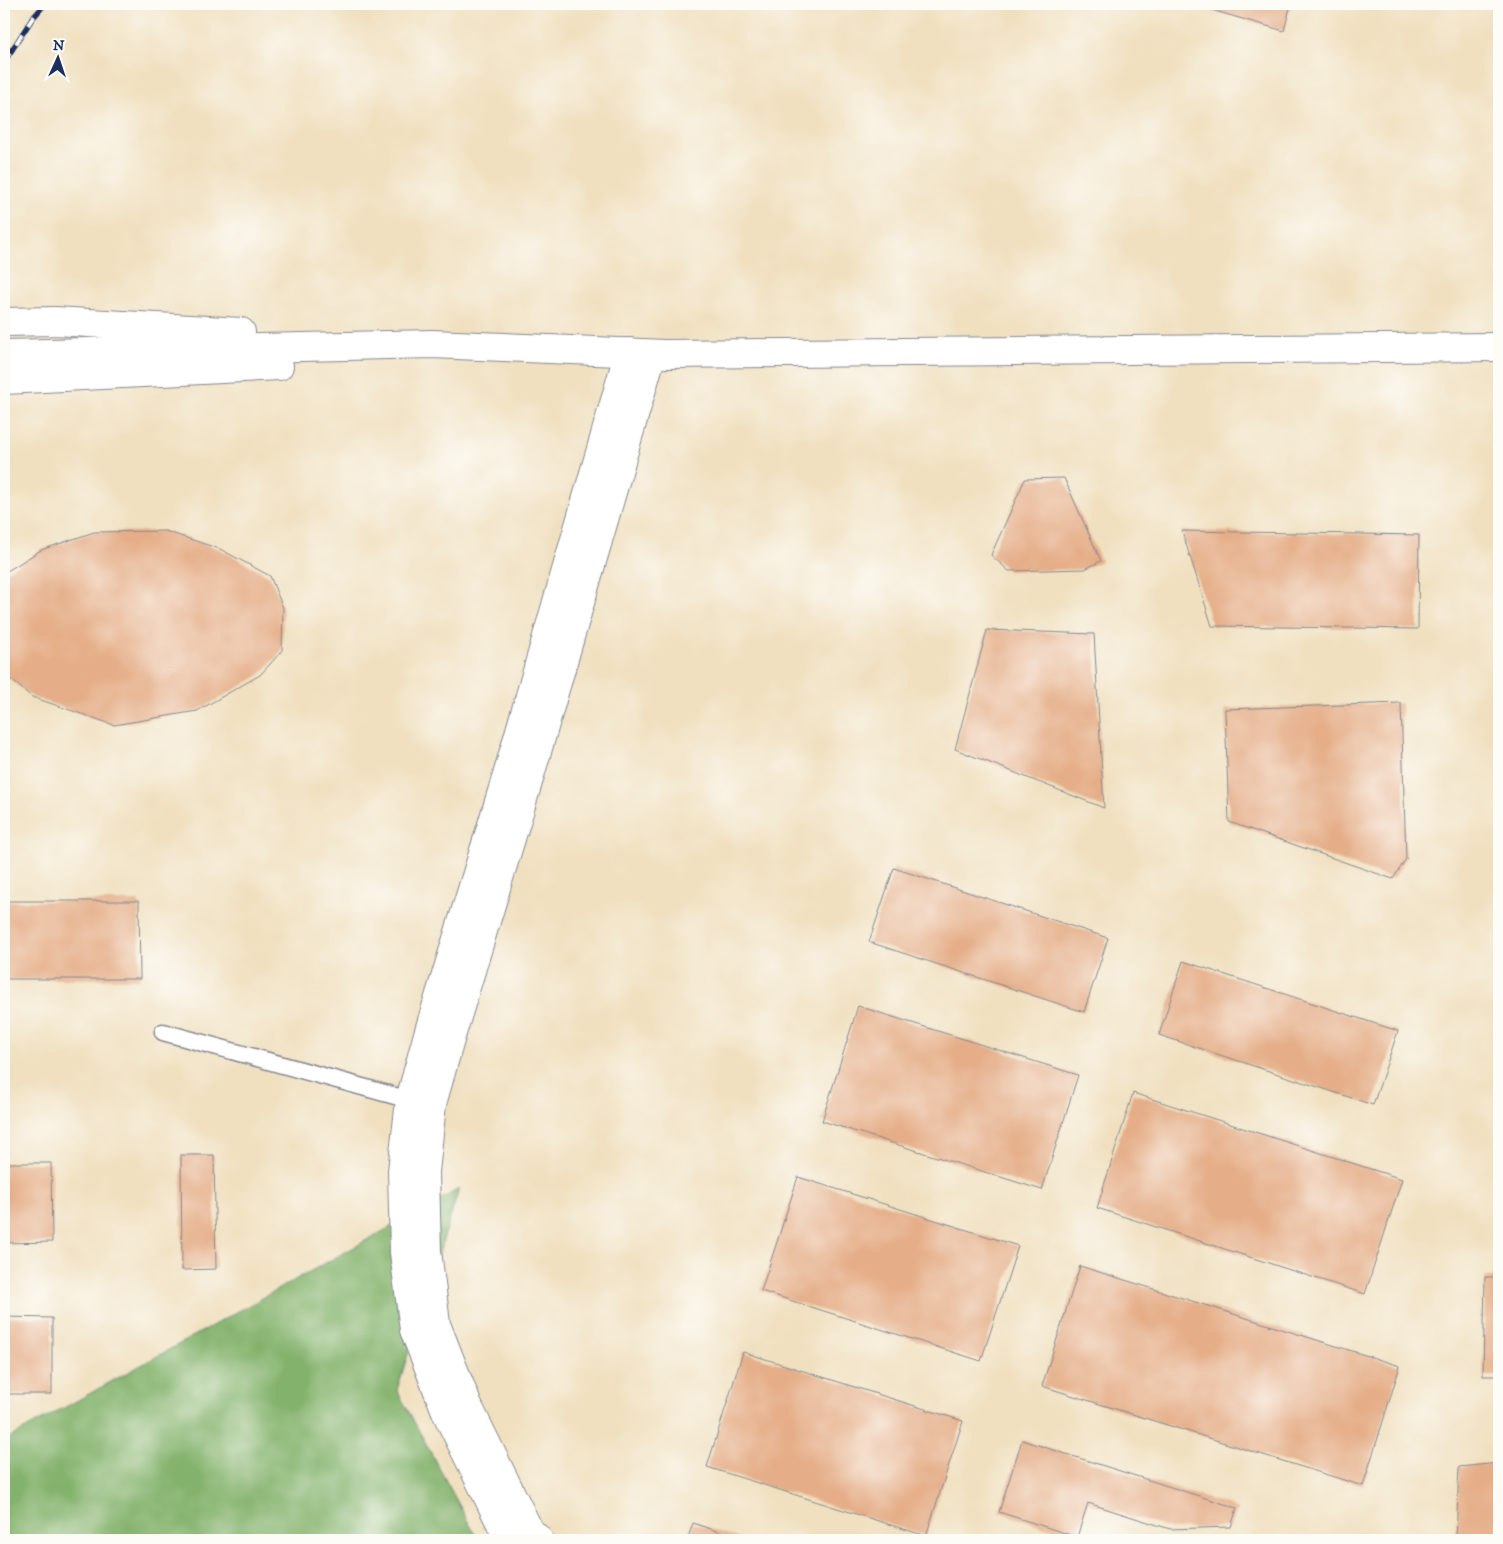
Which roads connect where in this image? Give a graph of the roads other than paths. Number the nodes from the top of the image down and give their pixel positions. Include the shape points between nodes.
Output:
1 (4, 322) edge
2 (432, 344) junction
3 (1499, 347) edge
4 (4, 354) edge
5 (396, 360) junction
6 (639, 360) junction
7 (1499, 361) edge
8 (4, 368) edge
9 (4, 380) edge
10 (163, 1032) dead end
11 (421, 1102) junction
12 (508, 1540) edge
13 (539, 1540) edge

1 - 2 street via 55,321
2 - 4 street
2 - 6 street
3 - 6 street
5 - 6 street
5 - 8 street
5 - 9 street
6 - 7 street
6 - 11 street via 535,760 453,1031
10 - 11 lane
11 - 12 street via 403,1180 404,1252 414,1330 447,1414
11 - 13 street via 427,1251 436,1324 468,1406 529,1530

